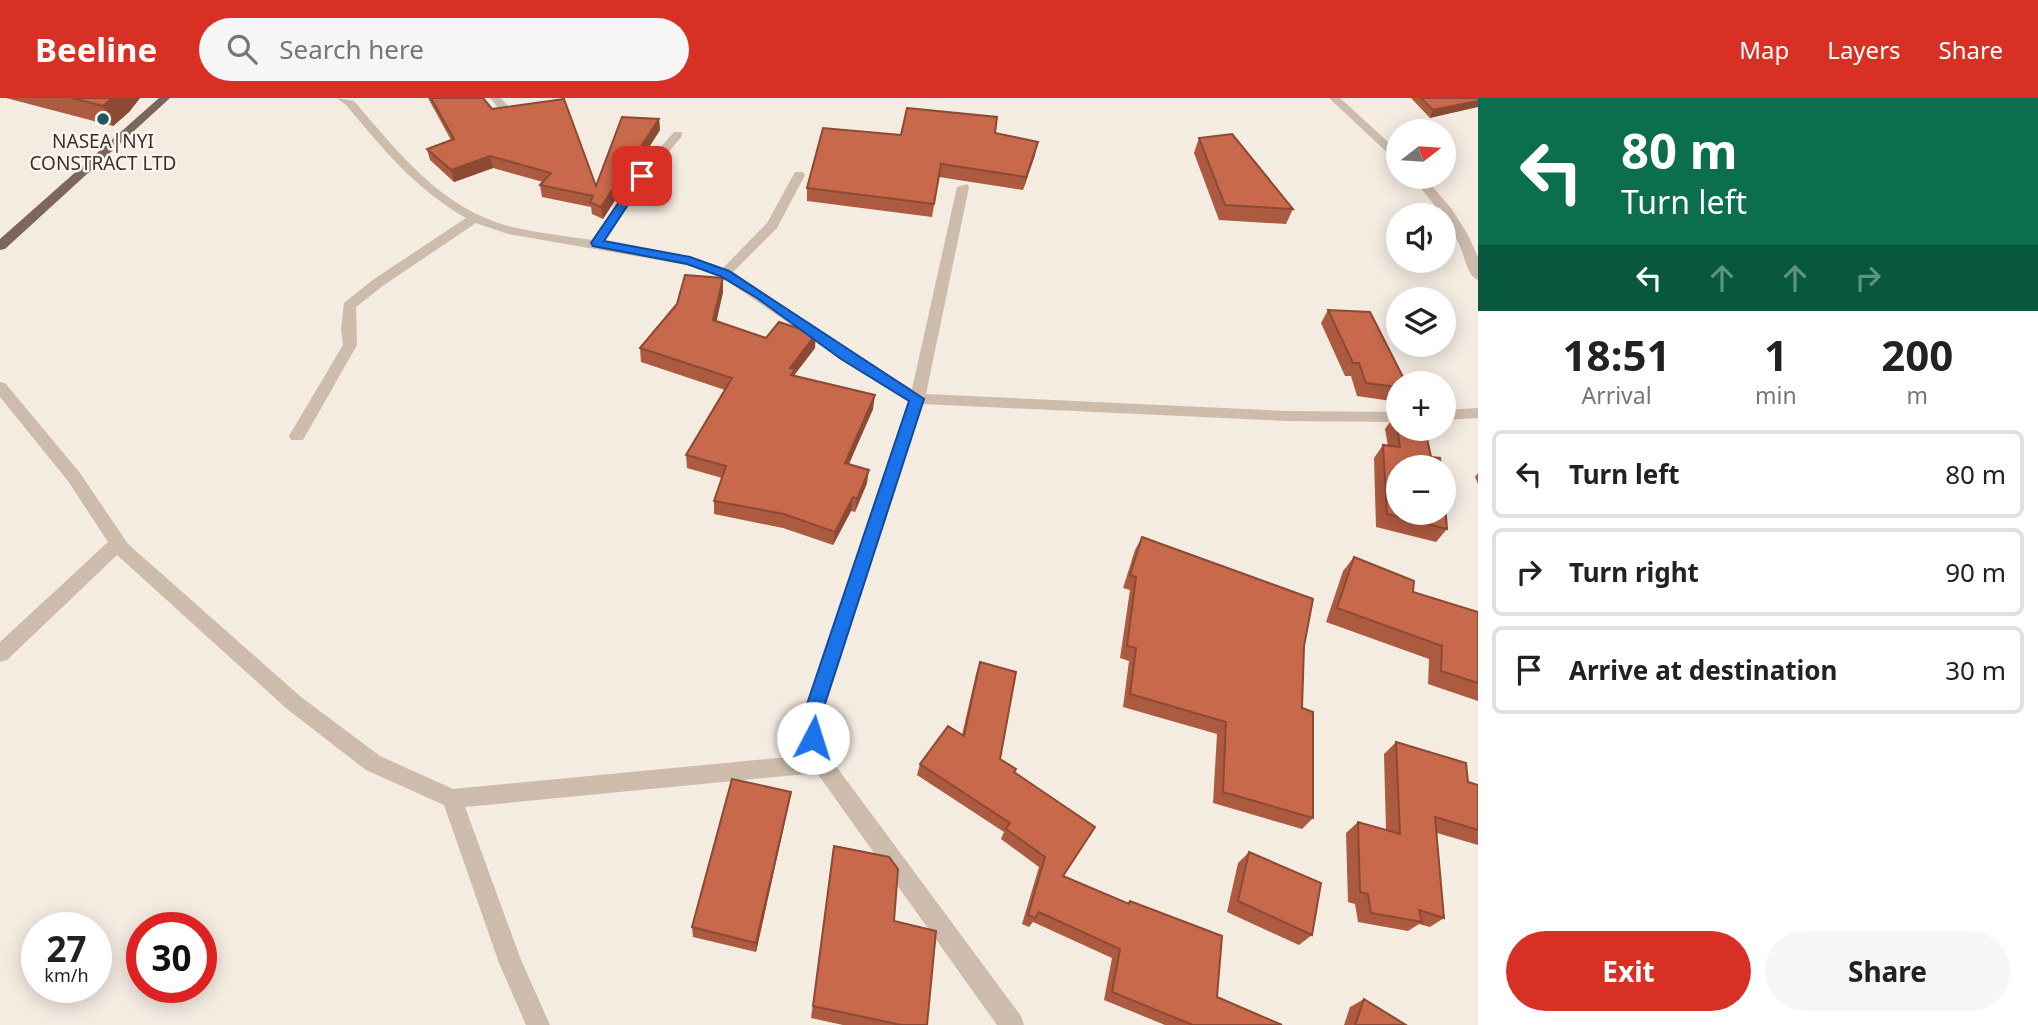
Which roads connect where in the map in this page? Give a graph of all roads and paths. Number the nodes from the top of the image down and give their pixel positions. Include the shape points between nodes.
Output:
1 (165, 98) edge
2 (495, 98) edge
3 (1334, 98) edge
4 (351, 100) edge
5 (504, 108) edge
6 (678, 134) dead end
7 (1386, 146) edge
8 (799, 175) dead end
9 (963, 187) dead end
10 (1429, 189) edge
11 (474, 218) junction
12 (597, 243) junction
13 (0, 246) edge
14 (725, 273) junction
15 (1478, 275) edge
16 (0, 387) edge
17 (917, 399) junction
18 (1478, 413) edge
19 (1456, 414) edge
20 (1386, 417) edge
21 (297, 436) dead end
22 (118, 543) junction
23 (0, 654) edge
24 (821, 763) junction
25 (452, 799) junction
26 (538, 1025) edge
27 (1012, 1025) edge

1 - 13 main road
2 - 5 street
3 - 7 street
4 - 11 street via 409,172
6 - 12 street via 642,176
8 - 14 street via 772,225
9 - 17 street
10 - 15 street via 1449,210 1470,247
11 - 12 street via 508,230
11 - 21 street via 442,243 399,266 349,306 350,345
12 - 14 street via 690,261
14 - 17 street
16 - 22 street via 74,477
17 - 20 street
17 - 24 street via 812,716
18 - 19 street
22 - 23 street
22 - 25 street via 293,703 373,763
24 - 25 street
24 - 27 street
25 - 26 street

